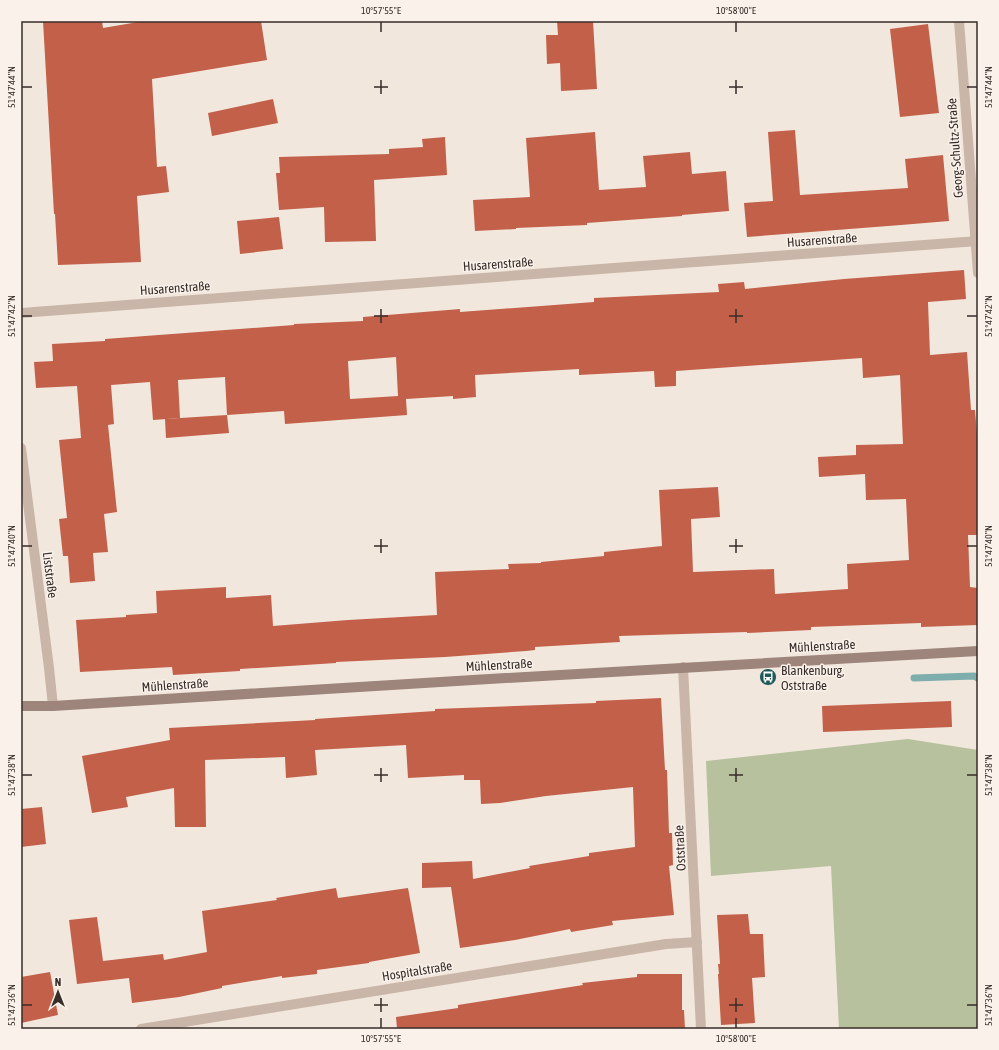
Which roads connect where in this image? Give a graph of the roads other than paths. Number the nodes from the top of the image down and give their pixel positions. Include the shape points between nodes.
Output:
1 (959, 21) edge
2 (977, 241) edge
3 (978, 273) edge
4 (21, 313) edge
5 (21, 448) edge
6 (978, 651) edge
7 (683, 667) junction
8 (21, 706) edge
9 (53, 706) junction
10 (697, 942) junction
11 (141, 1029) edge
12 (701, 1029) edge

1 - 2 street, Georg-Schultz-Straße
2 - 3 street, Georg-Schultz-Straße
2 - 4 street, Husarenstraße
5 - 9 street, Liststraße
6 - 7 street, Mühlenstraße
7 - 9 street, Mühlenstraße
7 - 10 street, Oststraße
8 - 9 street, Mühlenstraße
10 - 11 street, Hospitalstraße via 658,946
10 - 12 street, Oststraße

